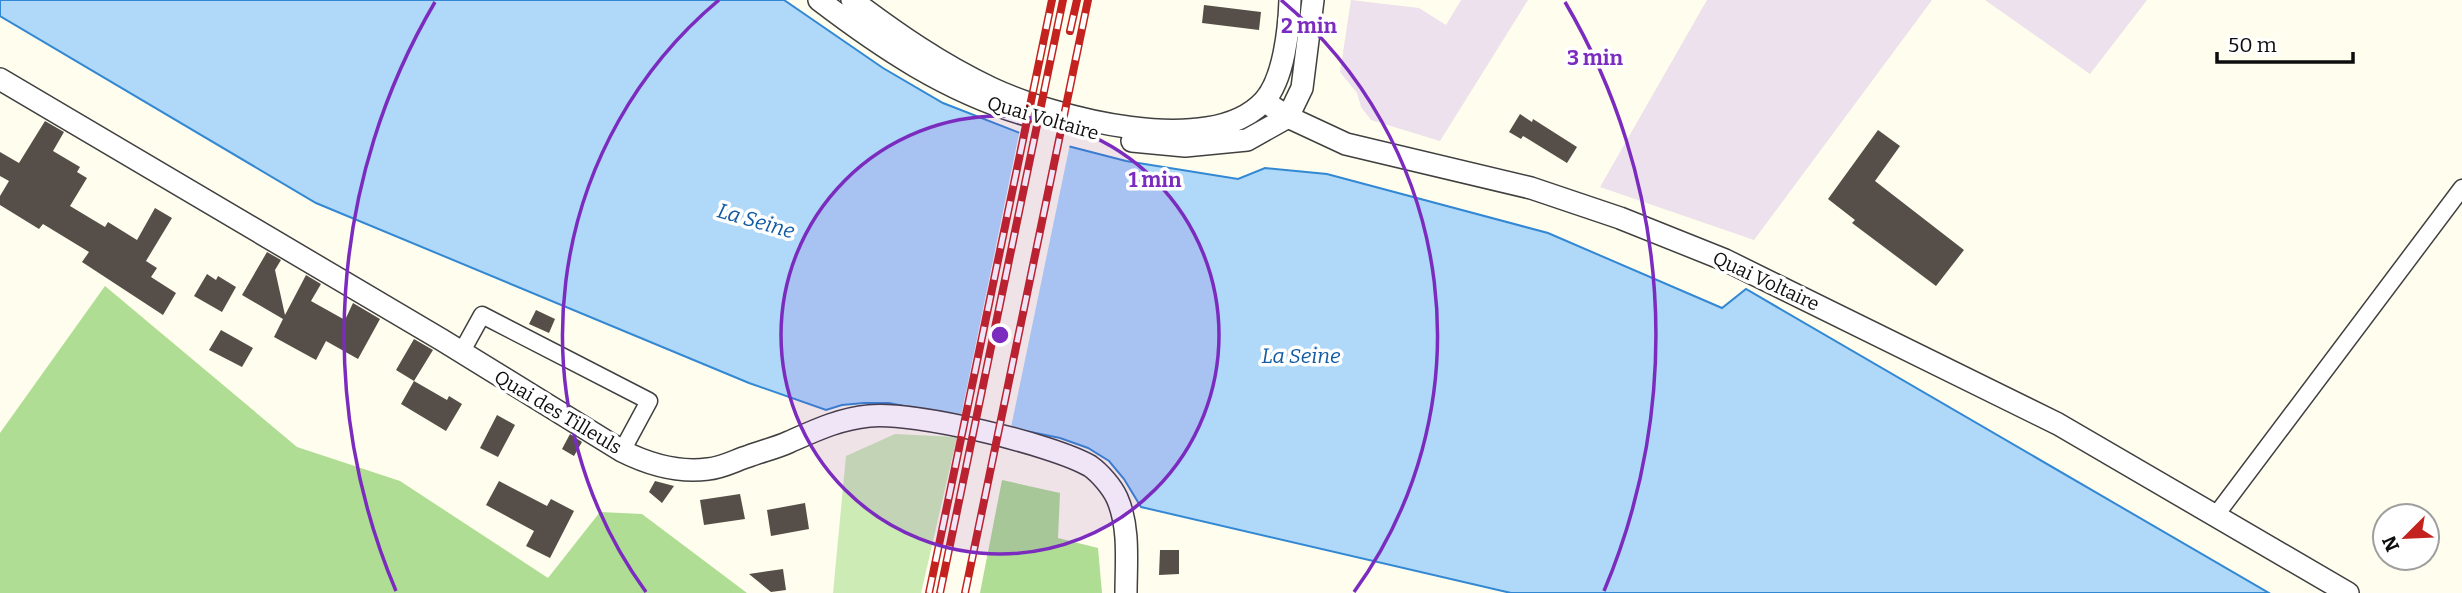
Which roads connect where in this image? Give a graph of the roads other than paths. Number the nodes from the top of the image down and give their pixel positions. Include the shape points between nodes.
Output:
1 (819, 0) edge
2 (852, 0) edge
3 (1290, 0) edge
4 (1313, 0) edge
5 (870, 15) edge
6 (0, 79) edge
7 (1264, 101) junction
8 (1288, 117) junction
9 (2462, 188) edge
10 (461, 353) junction
11 (622, 451) junction
12 (2216, 515) junction
13 (1126, 593) edge
14 (2348, 593) edge

1 - 5 street, Quai Voltaire
2 - 5 street, Quai Voltaire
3 - 7 street via 1283,55
4 - 8 street via 1302,88
5 - 7 street, Quai Voltaire via 914,46 991,88 1087,119 1148,130 1203,130 1240,119
5 - 8 street, Quai Voltaire via 926,74 995,106 1075,130 1185,146 1247,141
6 - 10 street, Quai des Tilleuls
7 - 8 street, Quai Voltaire
8 - 12 street, Quai Voltaire via 1346,144 1531,188 1725,260 2058,424
9 - 12 street
10 - 11 street, Quai des Tilleuls
10 - 11 street via 482,315 649,401
11 - 13 street, Quai des Tilleuls via 645,463 710,469 837,421 872,415 985,432 1065,454 1093,468 1117,498 1126,542
12 - 14 street, Quai Voltaire

